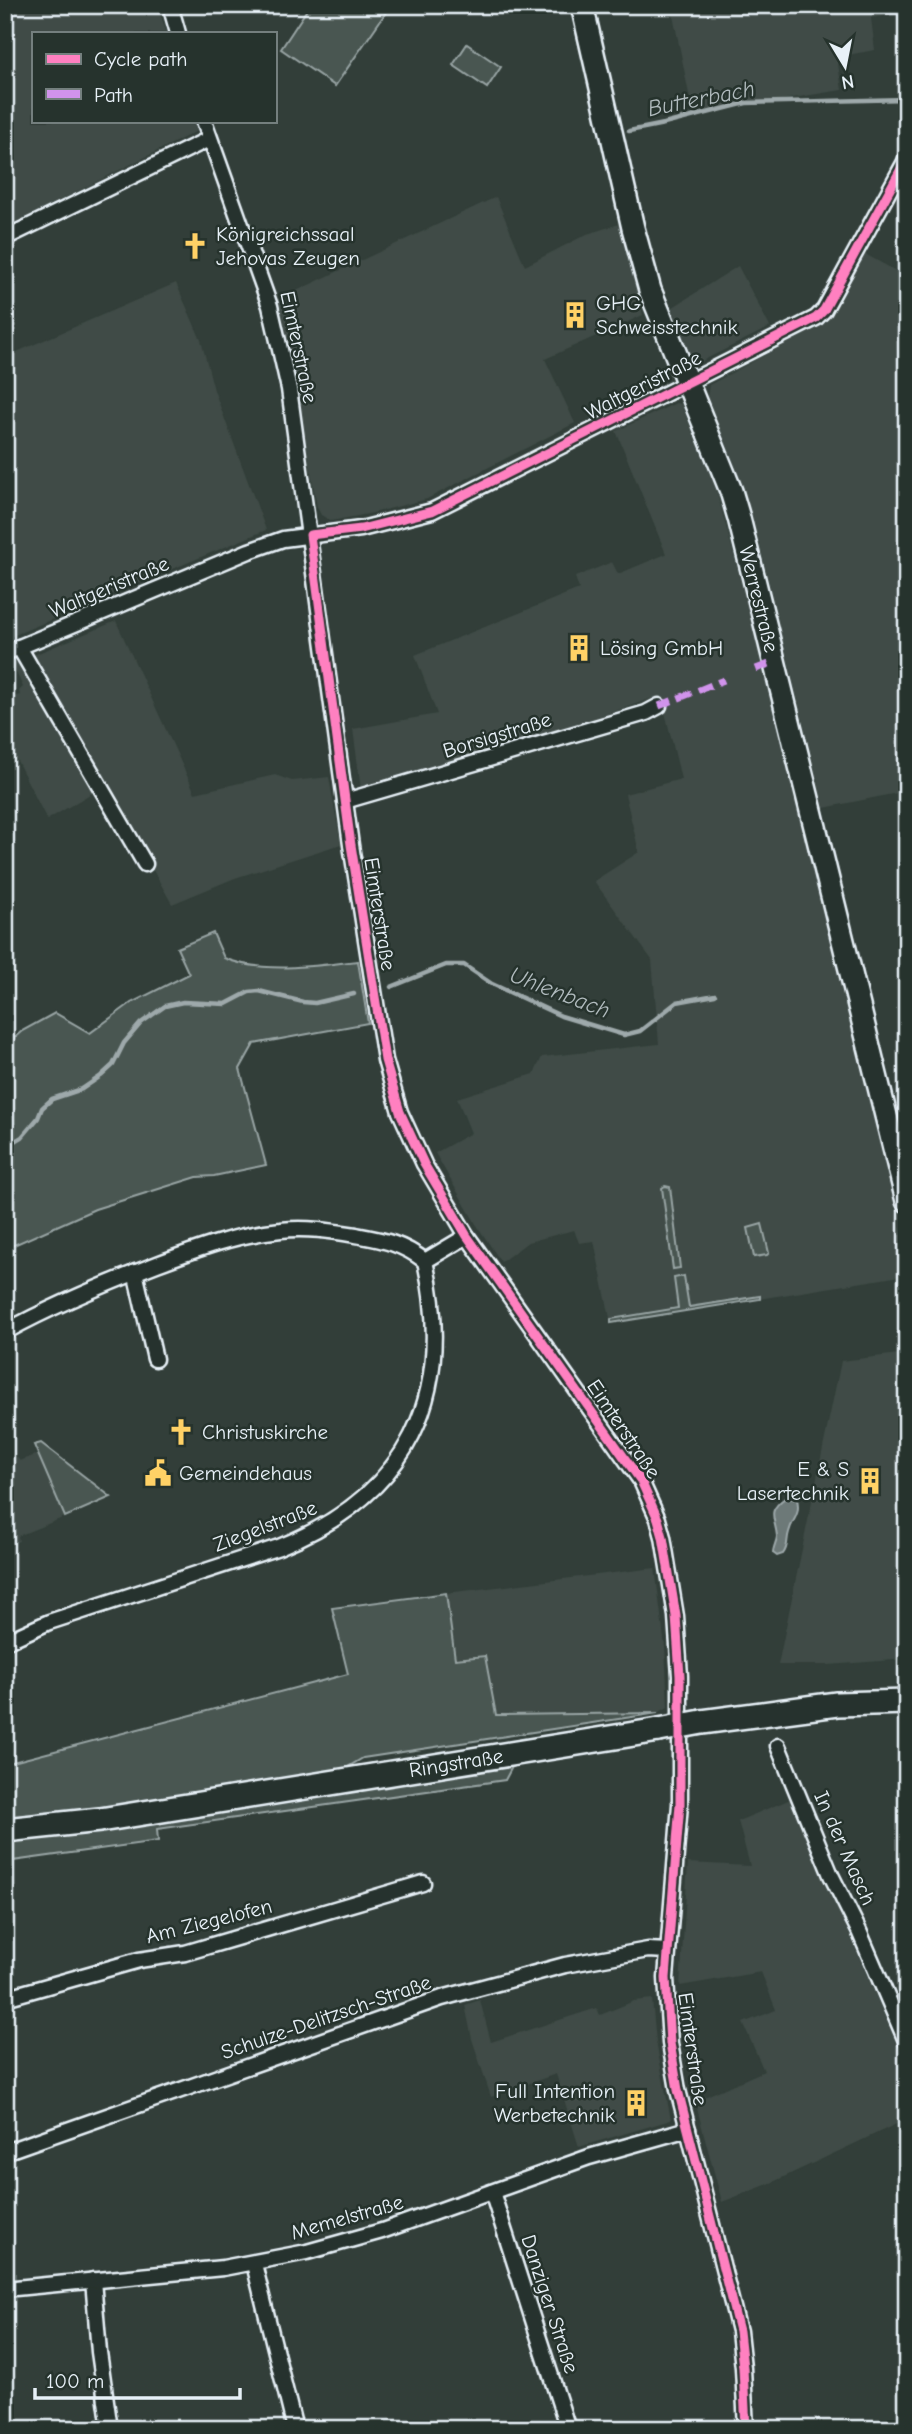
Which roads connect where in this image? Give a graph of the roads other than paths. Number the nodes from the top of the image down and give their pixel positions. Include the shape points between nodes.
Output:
1 (170, 5) edge
2 (582, 5) edge
3 (178, 32) edge
4 (204, 122) edge
5 (209, 139) junction
6 (907, 158) edge
7 (5, 238) edge
8 (686, 384) junction
9 (310, 535) junction
10 (12, 650) edge
11 (659, 706) dead end
12 (345, 801) junction
13 (145, 864) dead end
14 (907, 1201) edge
15 (467, 1236) junction
16 (425, 1261) junction
17 (135, 1272) junction
18 (5, 1332) edge
19 (155, 1359) dead end
20 (5, 1642) edge
21 (907, 1702) edge
22 (778, 1746) dead end
23 (5, 1830) edge
24 (423, 1883) dead end
25 (668, 1951) junction
26 (5, 1998) edge
27 (907, 2043) edge
28 (688, 2129) junction
29 (5, 2152) edge
30 (492, 2192) junction
31 (254, 2264) junction
32 (93, 2280) junction
33 (5, 2289) edge
34 (110, 2429) edge
35 (295, 2429) edge
36 (568, 2429) edge
37 (746, 2429) edge

1 - 3 street
2 - 8 main road, Werrestraße via 641,260
4 - 5 street, Eimterstraße
5 - 7 street
5 - 9 street, Eimterstraße via 270,306 289,389
6 - 8 street, Waltgeristraße via 824,310
8 - 9 street, Waltgeristraße via 432,512
8 - 14 main road, Werrestraße via 739,518
9 - 10 street, Waltgeristraße via 249,551
9 - 12 street, Eimterstraße
10 - 13 street, Waltgeristraße
11 - 12 street, Borsigstraße
12 - 15 street, Eimterstraße via 394,1095 425,1164
15 - 16 street
15 - 25 street, Eimterstraße via 641,1481 658,1519 676,1616 681,1730
16 - 17 street via 408,1248 384,1240 309,1229 282,1230 209,1245
16 - 20 street, Ziegelstraße via 434,1342 428,1388 402,1453 353,1507 310,1535 49,1622
17 - 18 street
17 - 19 street
21 - 23 main road, Ringstraße, bridge via 837,1704 702,1722 111,1819
22 - 27 street, In der Masch
24 - 26 street, Am Ziegelofen via 185,1953 139,1960
25 - 28 street, Eimterstraße via 670,2043
25 - 29 street, Schulze-Delitzsch-Straße via 648,1950 565,1965 442,1998
28 - 30 street, Memelstraße via 589,2157
28 - 37 street, Eimterstraße via 738,2331
30 - 31 street, Memelstraße via 360,2238
30 - 36 street, Danziger Straße
31 - 32 street, Memelstraße
31 - 35 street
32 - 33 street, Memelstraße
32 - 34 street

